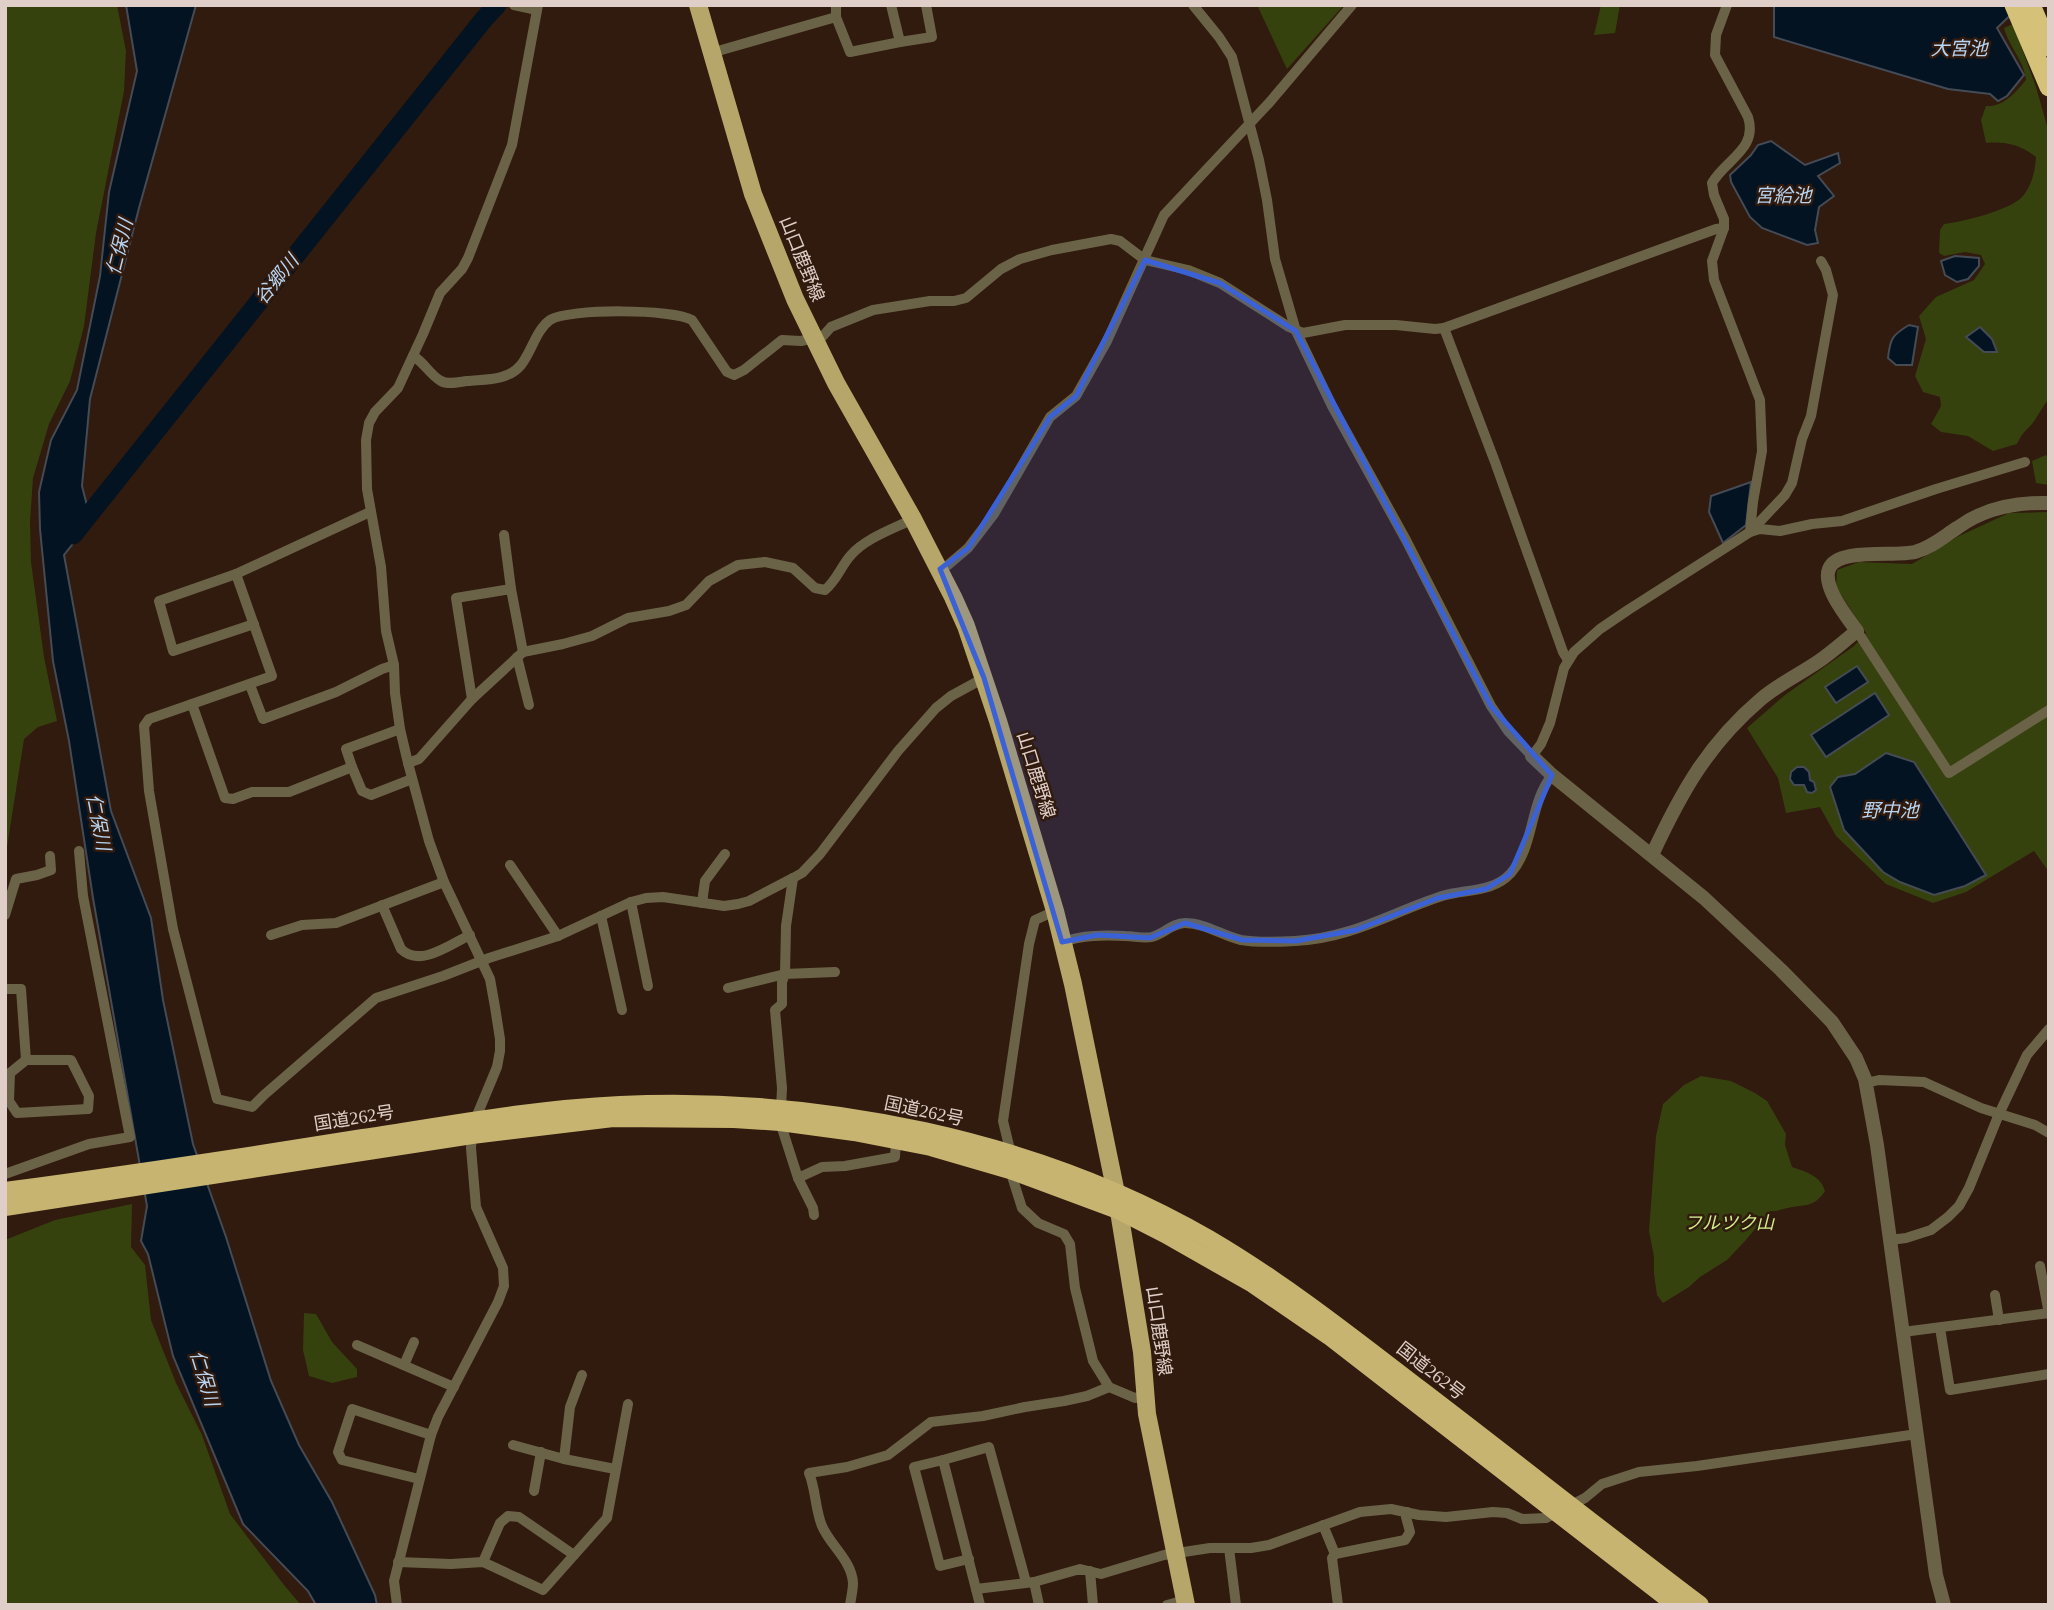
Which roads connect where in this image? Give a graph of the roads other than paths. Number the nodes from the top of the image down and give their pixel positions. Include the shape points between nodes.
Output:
1 (514, 5) edge
2 (698, 5) edge
3 (891, 5) edge
4 (926, 5) edge
5 (1193, 5) edge
6 (1353, 5) edge
7 (1727, 5) edge
8 (2023, 7) edge
9 (538, 8) edge
10 (836, 11) edge
11 (900, 42) junction
12 (2049, 47) edge
13 (711, 53) junction
14 (2049, 87) edge
15 (1250, 122) junction
16 (1724, 228) junction
17 (1145, 260) junction
18 (1821, 261) dead end
19 (1444, 328) junction
20 (1296, 331) junction
21 (814, 339) junction
22 (413, 356) junction
23 (2025, 462) dead end
24 (2049, 503) edge
25 (370, 512) junction
26 (913, 519) junction
27 (1750, 532) junction
28 (504, 535) dead end
29 (940, 569) junction
30 (236, 574) junction
31 (511, 589) junction
32 (254, 624) junction
33 (1857, 631) junction
34 (520, 655) junction
35 (1568, 660) junction
36 (394, 665) junction
37 (984, 678) junction
38 (250, 685) junction
39 (472, 699) junction
40 (192, 704) junction
41 (529, 705) dead end
42 (2048, 713) edge
43 (400, 729) junction
44 (1532, 756) junction
45 (408, 763) junction
46 (352, 767) junction
47 (1552, 775) junction
48 (412, 779) junction
49 (79, 852) dead end
50 (725, 853) dead end
51 (1652, 855) junction
52 (50, 856) dead end
53 (510, 865) dead end
54 (793, 878) junction
55 (444, 882) junction
56 (631, 902) junction
57 (702, 903) junction
58 (382, 905) junction
59 (1055, 911) junction
60 (5, 915) edge
61 (601, 916) junction
62 (271, 935) dead end
63 (470, 935) junction
64 (558, 936) junction
65 (1062, 942) junction
66 (483, 961) junction
67 (835, 972) dead end
68 (785, 974) junction
69 (648, 986) dead end
70 (729, 988) dead end
71 (5, 989) edge
72 (622, 1010) dead end
73 (2049, 1029) edge
74 (26, 1060) junction
75 (1866, 1083) junction
76 (1999, 1114) junction
77 (780, 1115) junction
78 (474, 1128) junction
79 (2049, 1133) edge
80 (896, 1140) junction
81 (1010, 1162) junction
82 (5, 1174) edge
83 (798, 1178) junction
84 (133, 1181) junction
85 (5, 1191) edge
86 (1117, 1202) junction
87 (5, 1207) edge
88 (814, 1215) dead end
89 (1890, 1240) junction
90 (2040, 1266) dead end
91 (1995, 1295) dead end
92 (2048, 1314) edge
93 (1999, 1320) junction
94 (2049, 1326) edge
95 (1940, 1328) junction
96 (1903, 1332) junction
97 (414, 1342) dead end
98 (356, 1345) dead end
99 (404, 1364) junction
100 (2049, 1374) edge
101 (582, 1375) dead end
102 (454, 1387) junction
103 (1110, 1387) junction
104 (1146, 1396) junction
105 (628, 1404) dead end
106 (1917, 1434) junction
107 (431, 1435) junction
108 (513, 1445) dead end
109 (541, 1452) junction
110 (564, 1459) junction
111 (943, 1460) junction
112 (615, 1469) junction
113 (419, 1479) junction
114 (534, 1491) dead end
115 (1563, 1508) junction
116 (1407, 1512) junction
117 (1323, 1525) junction
118 (1229, 1548) junction
119 (1335, 1554) junction
120 (574, 1555) junction
121 (1176, 1555) junction
122 (968, 1559) junction
123 (398, 1562) junction
124 (483, 1562) junction
125 (1090, 1572) junction
126 (1030, 1582) junction
127 (976, 1589) junction
128 (1678, 1601) edge
129 (1185, 1602) edge
130 (397, 1605) edge
131 (850, 1605) edge
132 (980, 1605) edge
133 (1039, 1605) edge
134 (1093, 1605) edge
135 (1167, 1605) edge
136 (1236, 1605) edge
137 (1338, 1605) edge
138 (1700, 1605) edge
139 (1944, 1605) edge

1 - 9 street
2 - 13 main road, 山口鹿野線
3 - 11 street
4 - 11 street via 932,37
5 - 15 street via 1232,57
6 - 15 street
7 - 16 street via 1716,35 1715,55 1752,127 1742,150 1712,183
8 - 12 highway
8 - 14 highway
9 - 22 street via 512,145 468,258 440,293
10 - 11 street via 850,52
10 - 13 street
13 - 21 main road, 山口鹿野線 via 753,194
15 - 17 street via 1164,215
15 - 20 street via 1275,259
16 - 19 street
16 - 27 street via 1712,261 1714,280 1759,400 1762,422
17 - 20 street via 1220,283
17 - 21 street via 1111,239 1052,250 1001,269 966,298 873,310
17 - 29 street via 1076,396 1050,417 994,514 968,548
18 - 27 street via 1833,295 1811,416 1792,483
19 - 20 street via 1345,325
19 - 35 street
20 - 44 street via 1491,706
21 - 22 street via 782,340 734,375 727,372 687,317 592,311 553,318 521,365 502,377 446,383
21 - 26 main road, 山口鹿野線
22 - 25 street via 398,388 369,423
23 - 27 street via 1842,521
24 - 33 street via 1999,507 1913,552 1839,558 1828,570 1831,592
25 - 30 street
25 - 36 street
26 - 29 main road, 山口鹿野線
26 - 34 street via 865,543 825,590 793,568 765,562 738,565 709,581 686,605 628,618 592,636
27 - 35 street via 1600,629
28 - 31 street
29 - 37 main road, 山口鹿野線
30 - 32 street
30 - 32 street via 159,601 173,651
31 - 34 street
31 - 39 street via 456,598
32 - 38 street via 272,676
33 - 42 street via 1949,773
33 - 51 street via 1763,698 1715,746 1693,774
34 - 39 street
34 - 41 street
35 - 44 street via 1550,723
36 - 38 street via 263,719
36 - 43 street
37 - 54 street via 951,696 927,718 820,854
37 - 59 main road, 山口鹿野線
38 - 40 street
39 - 45 street via 419,759
40 - 46 street via 225,799 253,792 289,792
40 - 66 street via 149,719 144,726 149,791 173,929 217,1099 251,1107 376,998
43 - 45 street
43 - 46 street via 346,749
44 - 47 street
45 - 48 street
46 - 48 street via 362,791 371,795
47 - 51 street
47 - 65 street via 1537,803 1519,861 1510,874 1486,888 1446,895 1356,930 1296,941 1242,940 1185,923 1150,938 1098,935
48 - 55 street
49 - 82 street via 83,896 130,1137 89,1144
50 - 57 street via 705,881
51 - 75 street via 1821,1009 1842,1034
52 - 60 street via 51,870 16,879
53 - 64 street
54 - 57 street via 749,901 724,906
54 - 68 street
55 - 58 street
55 - 63 street
56 - 57 street via 663,897
56 - 61 street
56 - 69 street
58 - 62 street via 336,923 302,925
58 - 63 street via 405,954 436,953
59 - 65 main road, 山口鹿野線
59 - 81 street via 1035,920 1029,944 1003,1121
61 - 64 street
61 - 72 street
63 - 66 street
64 - 66 street
65 - 86 main road, 山口鹿野線
66 - 78 street via 494,998 500,1051
67 - 68 street
68 - 70 street
68 - 77 street via 782,1004 775,1010
71 - 74 street via 21,989
73 - 76 street via 2027,1055
74 - 74 street via 71,1060 89,1096 88,1109 17,1113 9,1101 10,1073
75 - 76 street via 1924,1082
75 - 89 street
76 - 79 street
76 - 89 street via 1959,1206 1931,1230
77 - 78 highway, 国道262号 via 724,1105 617,1105
77 - 80 highway, 国道262号
77 - 81 highway, 国道262号 via 895,1126 958,1140
77 - 83 street
78 - 84 highway, 国道262号
78 - 102 street via 477,1207 500,1261 504,1286
80 - 81 highway, 国道262号
80 - 83 street via 895,1157 822,1167
81 - 86 highway, 国道262号
81 - 103 street via 1022,1208 1038,1223 1064,1234 1070,1244 1075,1288 1093,1361
83 - 88 street
84 - 85 highway, 国道262号
84 - 87 highway, 国道262号
86 - 104 main road, 山口鹿野線
86 - 115 highway, 国道262号 via 1205,1237 1298,1297
89 - 96 street
90 - 92 street
91 - 93 street
92 - 93 street
92 - 94 street
93 - 95 street
95 - 96 street
95 - 100 street via 1950,1390
96 - 106 street
97 - 99 street
98 - 99 street
99 - 102 street
101 - 110 street via 570,1407
102 - 107 street
103 - 104 street via 1135,1398
103 - 131 street via 1065,1401 931,1422 888,1455 809,1473 822,1526 850,1570
104 - 121 main road, 山口鹿野線
105 - 112 street
106 - 115 street via 1639,1472 1602,1484
106 - 139 street
107 - 113 street
107 - 113 street via 352,1409 338,1452 342,1461
108 - 109 street
109 - 110 street
109 - 114 street
110 - 112 street
111 - 122 street
111 - 122 street via 914,1467 940,1566
111 - 126 street via 989,1447
112 - 120 street via 607,1518
113 - 123 street
115 - 116 street via 1534,1520 1493,1512 1446,1517
115 - 128 highway, 国道262号
116 - 117 street via 1360,1512
116 - 119 street via 1410,1532 1405,1540
117 - 118 street via 1269,1545
117 - 119 street
118 - 121 street
118 - 136 street
119 - 137 street
120 - 124 street via 543,1590
120 - 124 street via 519,1517 509,1516 500,1523
121 - 125 street via 1101,1574
121 - 129 main road, 山口鹿野線
122 - 127 street
123 - 124 street
123 - 130 street via 394,1581
125 - 126 street via 1080,1569
125 - 134 street
126 - 127 street
126 - 133 street
127 - 132 street
128 - 138 highway, 国道262号
129 - 135 street

